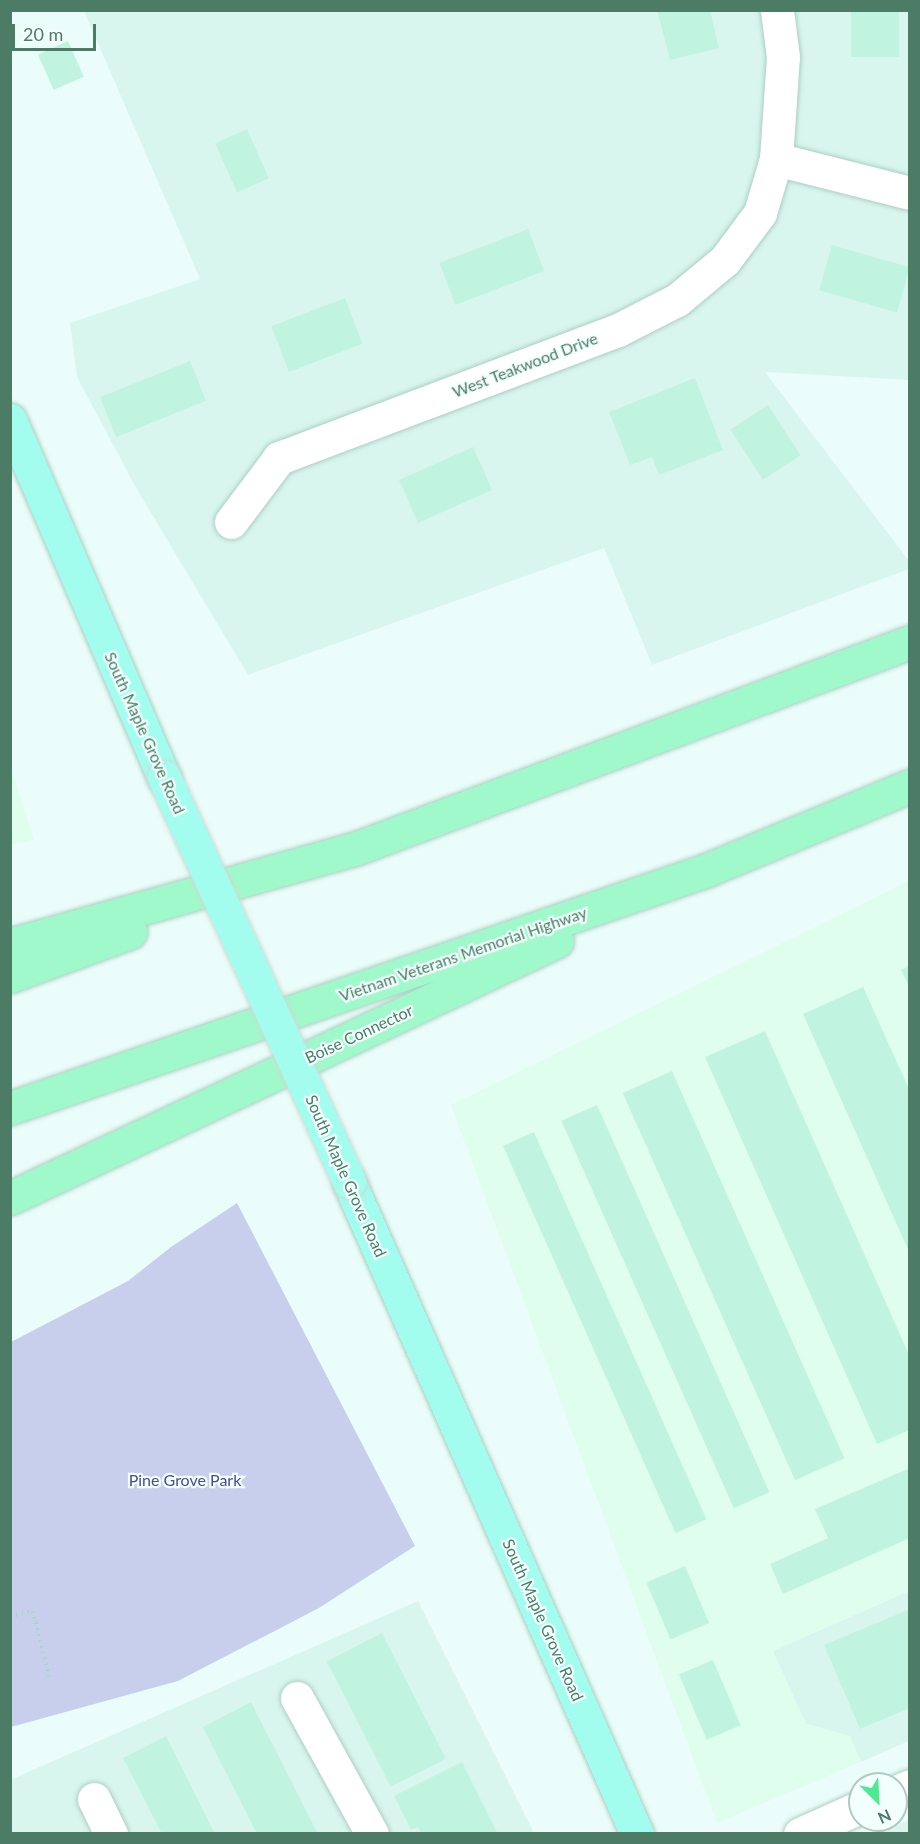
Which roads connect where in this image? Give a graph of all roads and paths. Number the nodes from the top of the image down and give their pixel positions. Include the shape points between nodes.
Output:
1 (777, 10) edge
2 (776, 159) junction
3 (909, 193) edge
4 (10, 420) edge
5 (231, 522) dead end
6 (909, 642) edge
7 (909, 786) edge
8 (357, 848) junction
9 (707, 870) junction
10 (10, 945) edge
11 (10, 976) edge
12 (10, 1108) edge
13 (40, 1184) junction
14 (10, 1198) edge
15 (10, 1203) edge
16 (10, 1616) edge
17 (48, 1677) dead end
18 (297, 1698) dead end
19 (94, 1799) dead end
20 (848, 1820) edge
21 (111, 1833) edge
22 (372, 1833) edge
23 (637, 1833) edge
24 (800, 1833) edge

1 - 2 street, West Teakwood Drive via 783,57
2 - 3 street
2 - 5 street, West Teakwood Drive via 760,213 725,260 677,300 618,330 279,458
4 - 23 main road, South Maple Grove Road, bridge via 164,777 349,1182
6 - 8 highway
7 - 9 highway, Vietnam Veterans Memorial Highway
8 - 10 highway
8 - 11 highway
9 - 12 highway, Vietnam Veterans Memorial Highway
9 - 13 highway, Boise Connector
13 - 14 highway, Boise Connector
13 - 15 highway
16 - 17 path via 33,1611
18 - 22 street
19 - 21 street
20 - 24 street

